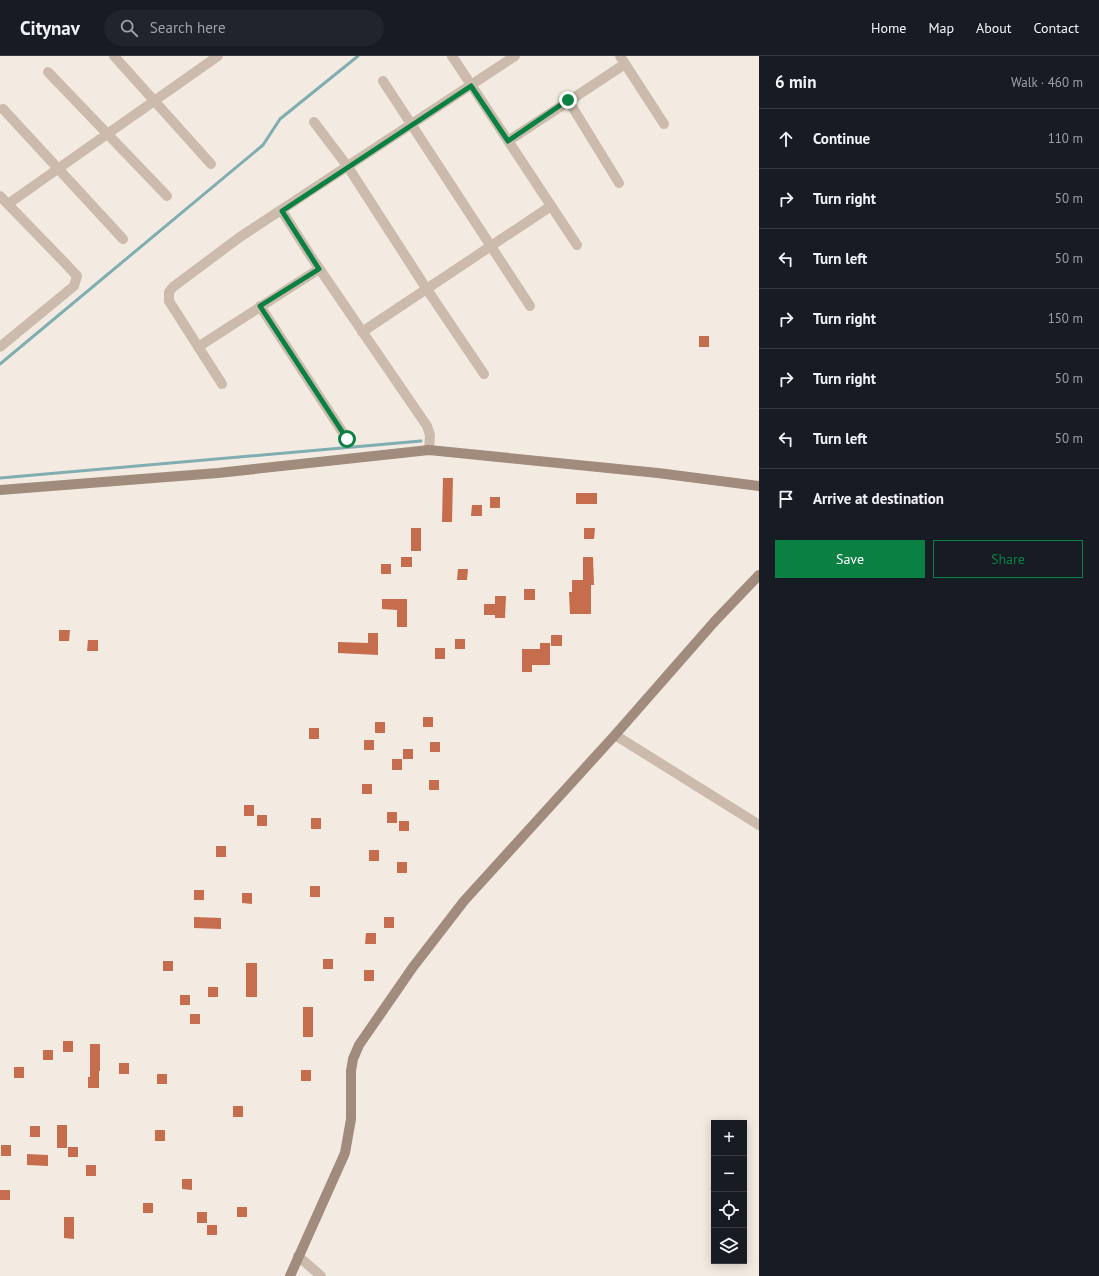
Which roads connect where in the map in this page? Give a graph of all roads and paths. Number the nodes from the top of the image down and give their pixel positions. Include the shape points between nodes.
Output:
1 (114, 56) edge
2 (218, 56) edge
3 (452, 56) edge
4 (515, 56) edge
5 (622, 60) edge
6 (48, 72) dead end
7 (383, 81) dead end
8 (471, 86) junction
9 (154, 100) junction
10 (568, 100) junction
11 (3, 109) dead end
12 (314, 122) dead end
13 (664, 124) dead end
14 (410, 126) junction
15 (106, 134) junction
16 (508, 141) junction
17 (211, 164) dead end
18 (348, 167) junction
19 (58, 170) junction
20 (619, 183) dead end
21 (0, 196) edge
22 (167, 196) dead end
23 (8, 204) junction
24 (551, 206) junction
25 (282, 211) junction
26 (122, 239) dead end
27 (577, 245) dead end
28 (490, 246) junction
29 (319, 269) junction
30 (426, 288) junction
31 (260, 306) junction
32 (530, 306) dead end
33 (362, 332) junction
34 (0, 347) edge
35 (198, 347) junction
36 (484, 374) dead end
37 (222, 384) dead end
38 (347, 439) dead end
39 (430, 443) junction
40 (759, 486) edge
41 (5, 490) edge
42 (759, 575) edge
43 (615, 735) junction
44 (759, 825) edge
45 (298, 1256) junction
46 (290, 1276) edge
47 (321, 1276) edge

1 - 9 street
2 - 9 street
3 - 8 street
4 - 8 street
5 - 10 street
5 - 13 street
6 - 15 street
7 - 14 street
8 - 14 street
8 - 16 street
9 - 15 street
9 - 17 street
10 - 16 street
10 - 20 street
11 - 19 street
12 - 18 street
14 - 18 street
14 - 28 street
15 - 19 street
15 - 22 street
16 - 24 street
18 - 25 street
18 - 30 street
19 - 23 street
19 - 26 street
21 - 23 street
23 - 34 street via 77,276 74,286
24 - 27 street
24 - 28 street
25 - 29 street
25 - 35 street via 240,237 169,292 169,301
28 - 30 street
28 - 32 street
29 - 31 street
29 - 33 street
30 - 33 street
30 - 36 street
31 - 35 street
31 - 38 street
33 - 39 street via 427,426
35 - 37 street
39 - 40 main road
39 - 41 main road via 218,473
42 - 43 main road
43 - 44 street
43 - 45 main road via 450,918 359,1045 351,1071 351,1120 345,1153
45 - 46 main road
45 - 47 street

